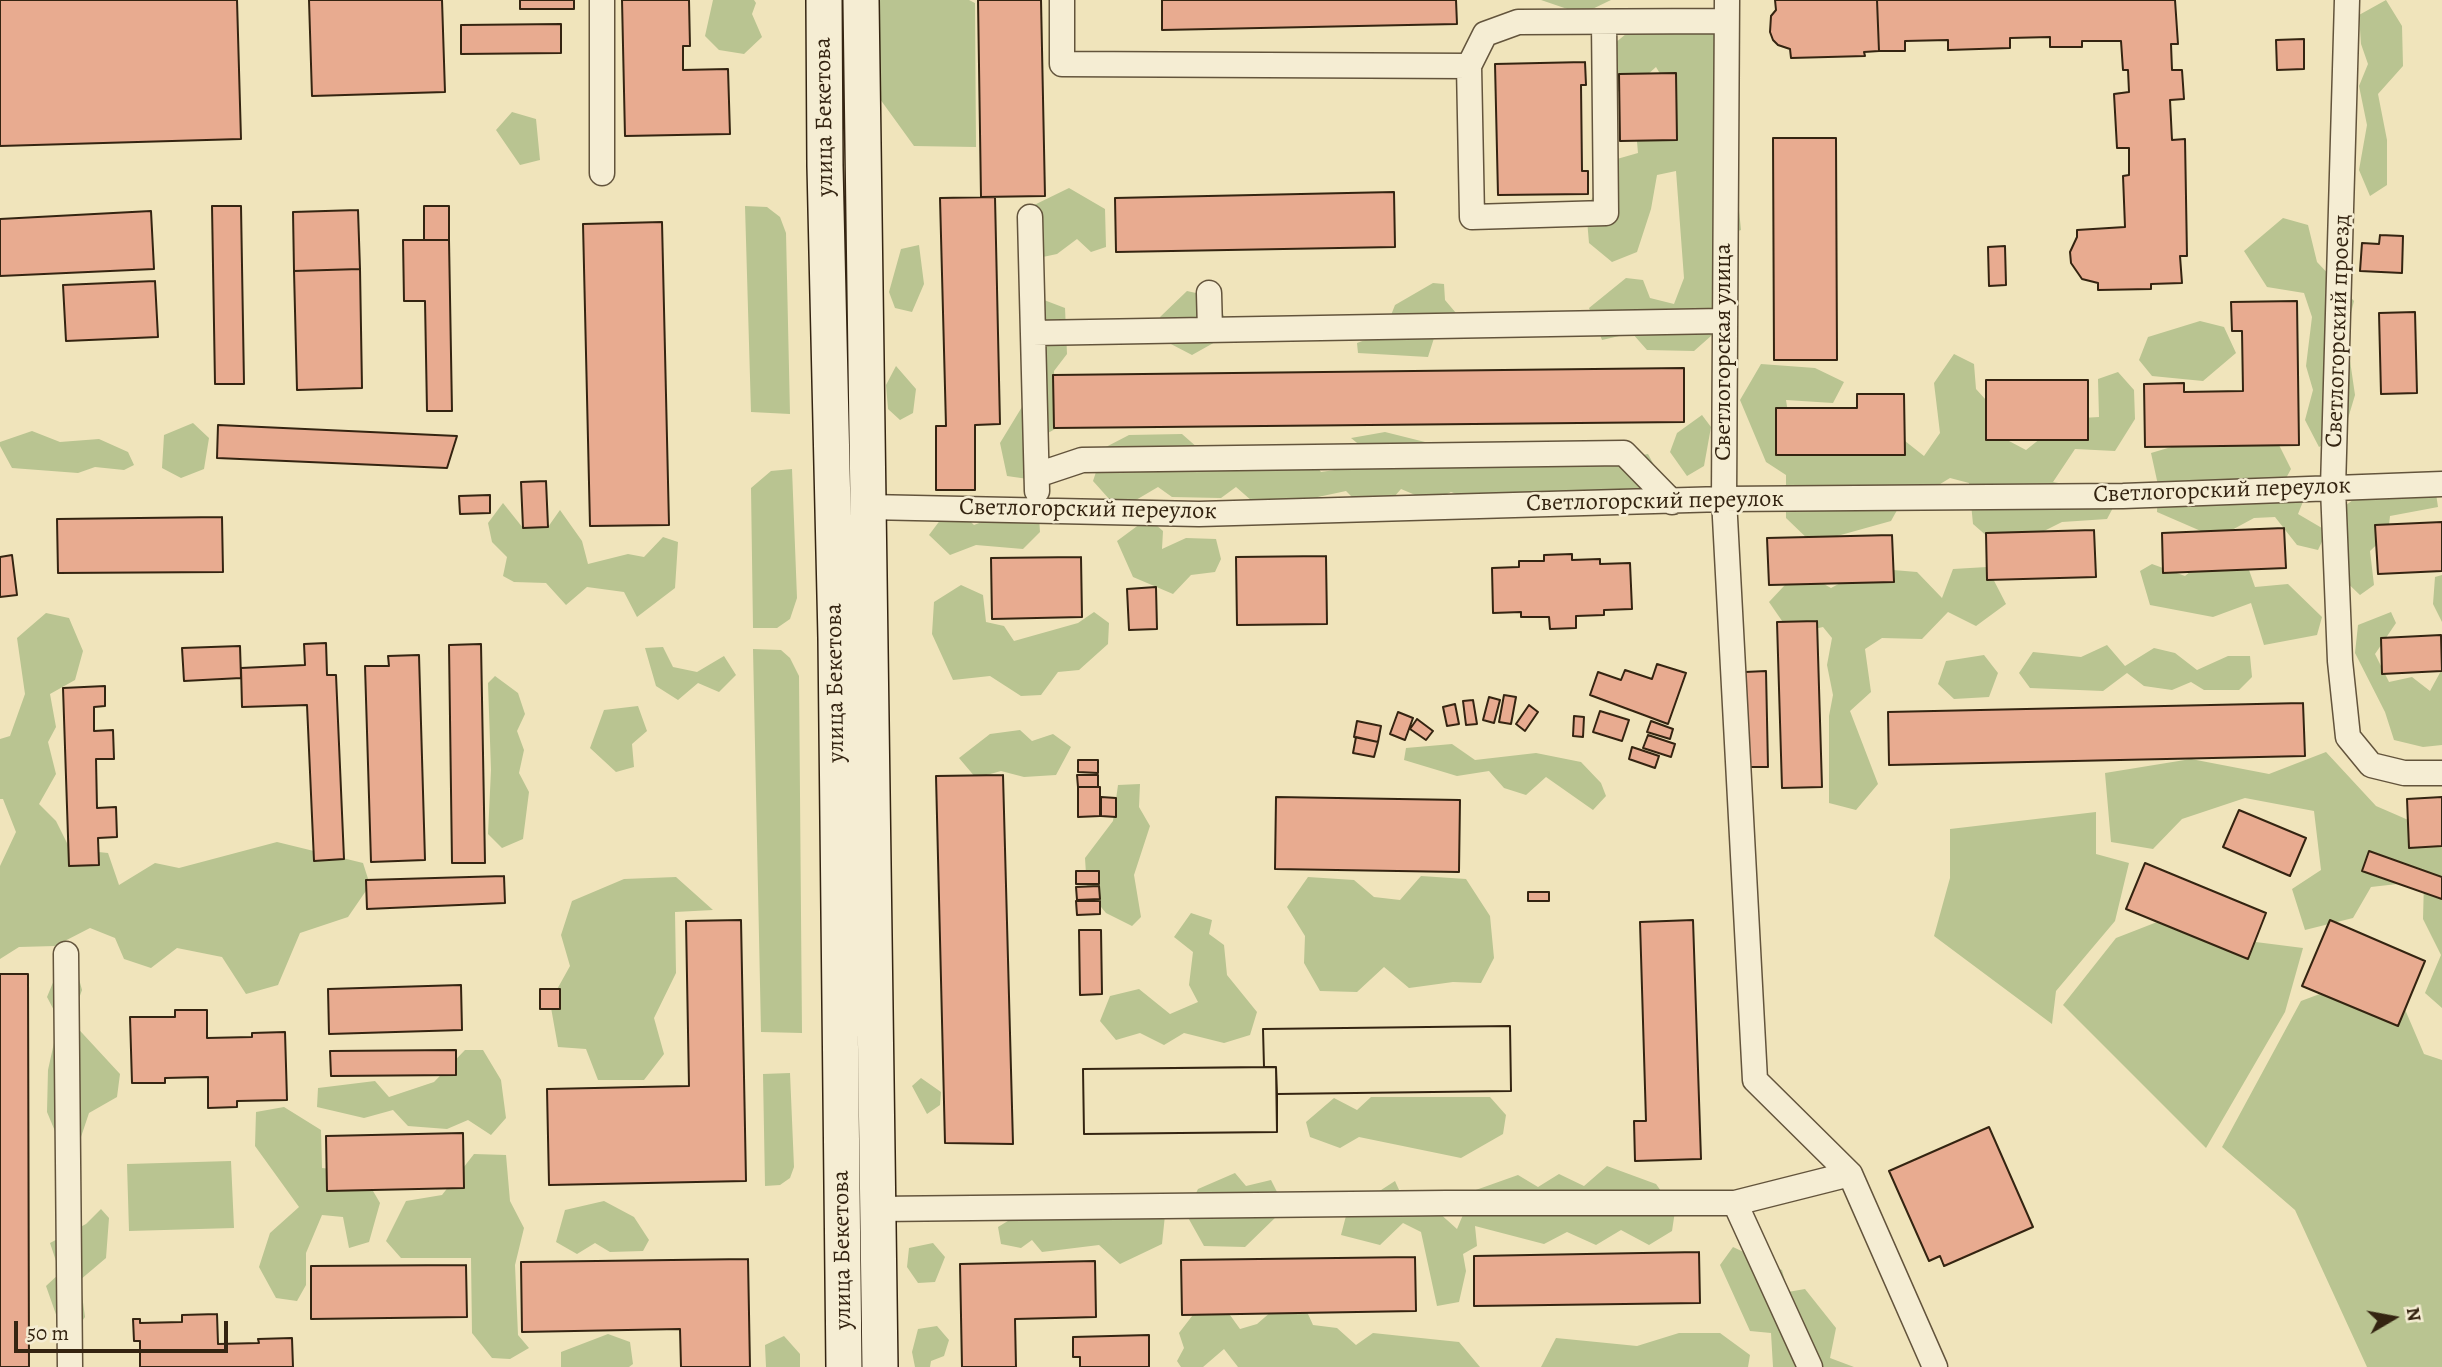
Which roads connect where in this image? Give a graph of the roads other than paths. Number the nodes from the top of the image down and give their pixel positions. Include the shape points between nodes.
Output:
1 (602, 0) edge
2 (824, 0) edge
3 (861, 0) edge
4 (1062, 0) edge
5 (2347, 0) edge
6 (1726, 10) edge
7 (1604, 22) junction
8 (1469, 66) junction
9 (602, 173) dead end
10 (1030, 217) dead end
11 (1209, 293) dead end
12 (1723, 321) junction
13 (1210, 330) junction
14 (1033, 334) junction
15 (1037, 475) junction
16 (2442, 484) edge
17 (2333, 488) junction
18 (1724, 499) junction
19 (1672, 502) junction
20 (868, 507) junction
21 (1037, 509) junction
22 (2442, 773) edge
23 (66, 954) dead end
24 (1850, 1174) junction
25 (1735, 1203) junction
26 (878, 1209) junction
27 (70, 1367) edge
28 (844, 1367) edge
29 (880, 1367) edge
30 (1810, 1367) edge
31 (1935, 1367) edge

1 - 9 street
2 - 28 main road, улица Бекетова
3 - 20 main road, улица Бекетова
4 - 8 street via 1062,64
5 - 17 street, Светлогорский проезд
6 - 7 street
6 - 12 street, Светлогорская улица
7 - 8 street via 1518,22 1485,34
7 - 8 street via 1606,213 1472,217
10 - 14 street
11 - 13 street
12 - 13 street
12 - 18 street, Светлогорская улица
13 - 14 street
14 - 15 street
15 - 19 street via 1082,460 1624,453
15 - 21 street
16 - 17 street, Светлогорский переулок
17 - 18 street, Светлогорский переулок via 2123,496
17 - 22 street, Светлогорский проезд via 2348,737 2371,765 2404,773
18 - 19 street, Светлогорский переулок
18 - 24 street, Светлогорская улица via 1755,1080
19 - 21 street, Светлогорский переулок via 1199,514
20 - 21 street, Светлогорский переулок
20 - 26 main road, улица Бекетова
23 - 27 street
24 - 25 street
24 - 31 street
25 - 26 street
25 - 30 street
26 - 29 main road, улица Бекетова

